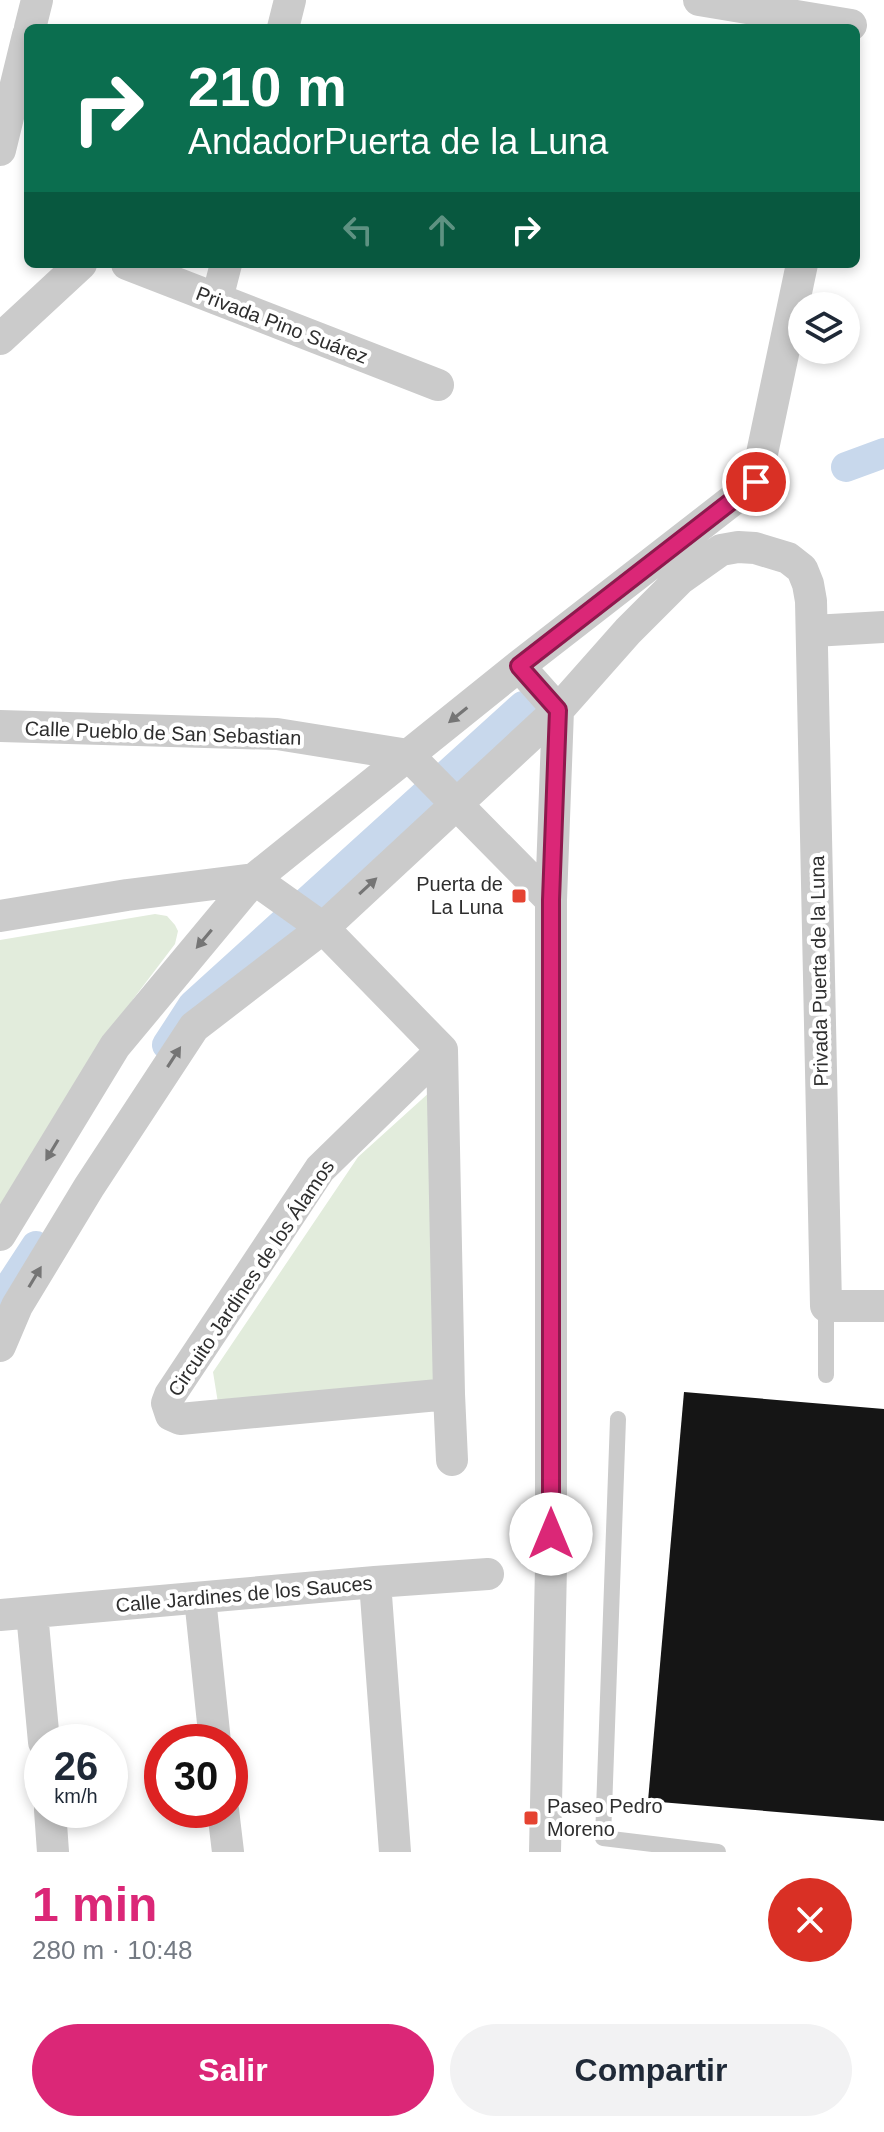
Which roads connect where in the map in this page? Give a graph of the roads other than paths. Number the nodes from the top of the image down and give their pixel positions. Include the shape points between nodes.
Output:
1 (37, 0) edge
2 (290, 0) edge
3 (699, 0) edge
4 (853, 18) edge
5 (31, 24) edge
6 (284, 24) edge
7 (24, 51) edge
8 (0, 150) edge
9 (77, 268) edge
10 (137, 268) edge
11 (225, 268) edge
12 (801, 268) edge
13 (217, 299) junction
14 (0, 339) edge
15 (438, 385) dead end
16 (884, 627) edge
17 (813, 631) junction
18 (519, 666) junction
19 (558, 710) junction
20 (0, 726) edge
21 (413, 759) junction
22 (452, 800) junction
23 (263, 885) junction
24 (551, 900) junction
25 (0, 916) edge
26 (316, 924) junction
27 (442, 1050) junction
28 (0, 1235) edge
29 (826, 1306) junction
30 (884, 1306) edge
31 (0, 1346) edge
32 (826, 1375) dead end
33 (449, 1394) junction
34 (618, 1419) dead end
35 (452, 1460) dead end
36 (488, 1574) dead end
37 (375, 1582) junction
38 (200, 1598) junction
39 (32, 1613) junction
40 (0, 1615) edge
41 (42, 1724) edge
42 (213, 1724) edge
43 (51, 1828) edge
44 (225, 1828) edge
45 (53, 1852) edge
46 (228, 1852) edge
47 (395, 1852) edge
48 (545, 1852) edge
49 (718, 1852) edge

1 - 5 street
2 - 6 street
3 - 4 street
7 - 8 street
9 - 14 street
10 - 13 street, Privada Pino Suárez
11 - 13 street
12 - 18 street via 756,482
13 - 15 street, Privada Pino Suárez
16 - 17 street
17 - 19 street, Privada Puerta de la Luna via 802,569 773,552 721,550 680,579
17 - 29 street, Privada Puerta de la Luna
18 - 19 street
18 -> 21 street
19 - 22 street
19 - 24 street
20 - 21 street, Calle Pueblo de San Sebastian via 277,734
21 - 22 street
21 - 23 street
22 - 24 street
26 -> 22 street
23 - 25 street via 127,895
23 - 26 street
23 -> 28 street via 115,1046
24 - 48 street via 551,1566
26 - 27 street
31 -> 26 street via 17,1306 89,1187 194,1027
27 - 33 street
27 - 33 street, Circuito Jardines de los Álamos via 320,1169 167,1403 171,1415 180,1419
29 - 30 street
29 - 32 lane, Privada Puerta de la Luna
33 - 35 street
34 - 49 lane via 603,1838
36 - 37 street, Calle Jardines de los Sauces
37 - 38 street, Calle Jardines de los Sauces
37 - 47 street
38 - 39 street, Calle Jardines de los Sauces
38 - 42 street
39 - 40 street, Calle Jardines de los Sauces
39 - 41 street
43 - 45 street
44 - 46 street

